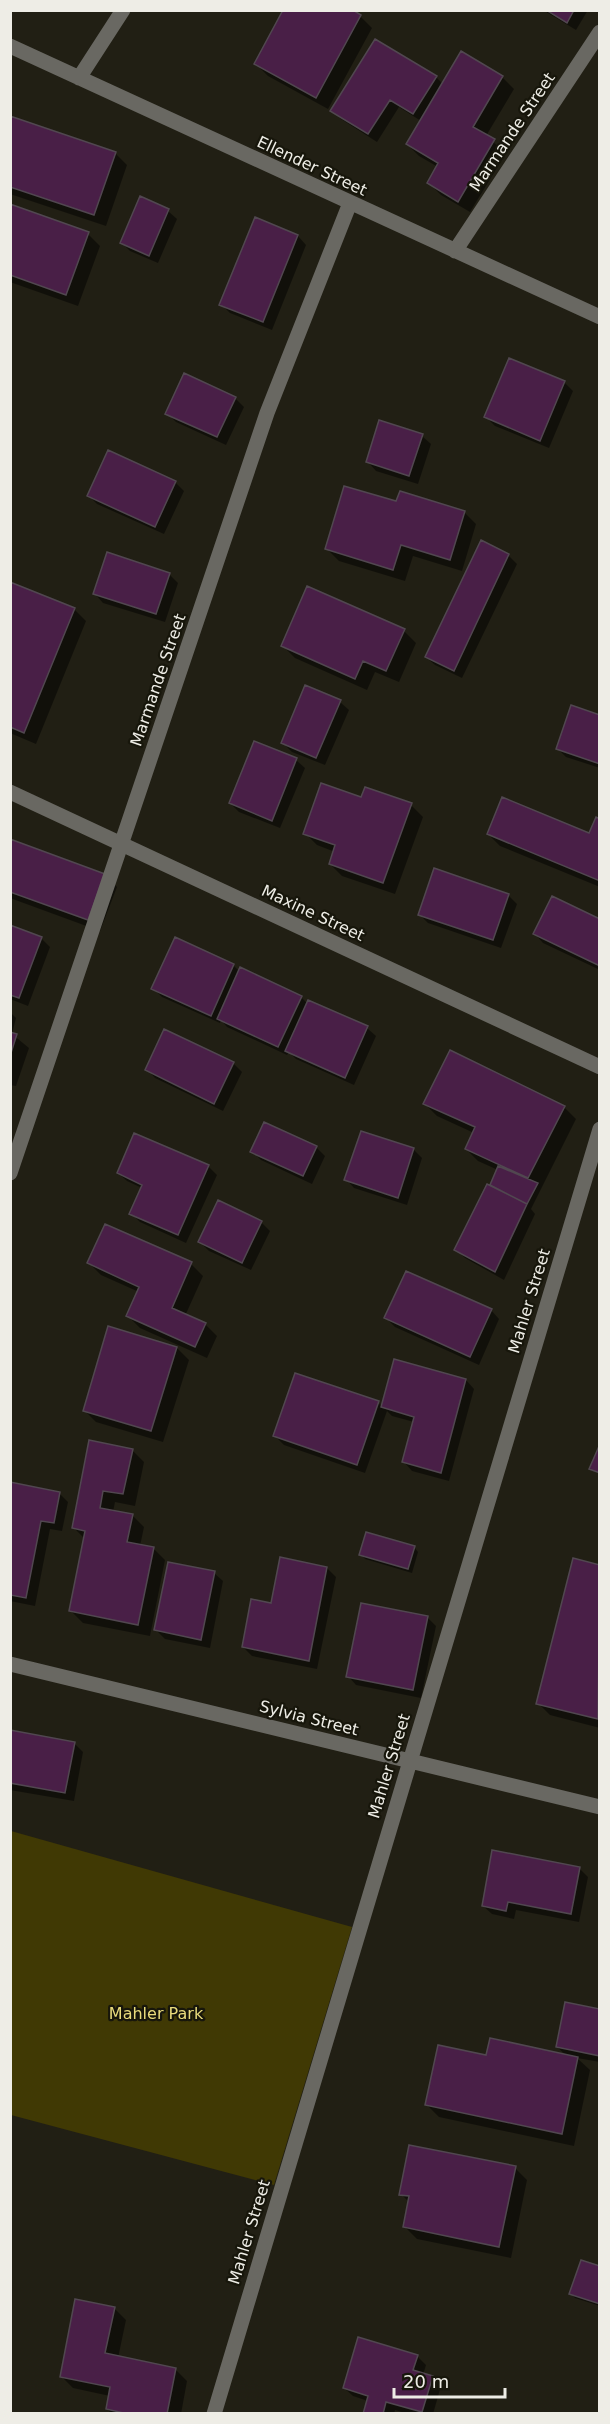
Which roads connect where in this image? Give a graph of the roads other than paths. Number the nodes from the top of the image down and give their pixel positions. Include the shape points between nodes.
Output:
1 (123, 10) edge
2 (600, 32) edge
3 (10, 46) edge
4 (79, 78) junction
5 (350, 203) junction
6 (455, 251) junction
7 (600, 317) edge
8 (10, 792) edge
9 (122, 844) junction
10 (600, 1066) edge
11 (600, 1129) edge
12 (10, 1173) edge
13 (10, 1664) edge
14 (409, 1761) junction
15 (600, 1807) edge
16 (214, 2414) edge

1 - 4 street
2 - 6 street, Marmande Street
3 - 4 street, Ellender Street
4 - 5 street, Ellender Street
5 - 6 street, Ellender Street
5 - 9 street, Marmande Street via 267,413
6 - 7 street, Ellender Street
8 - 9 street, Maxine Street
9 - 10 street, Maxine Street
9 - 12 street, Marmande Street
11 - 14 street, Mahler Street
13 - 14 street, Sylvia Street
14 - 15 street, Sylvia Street
14 - 16 street, Mahler Street

